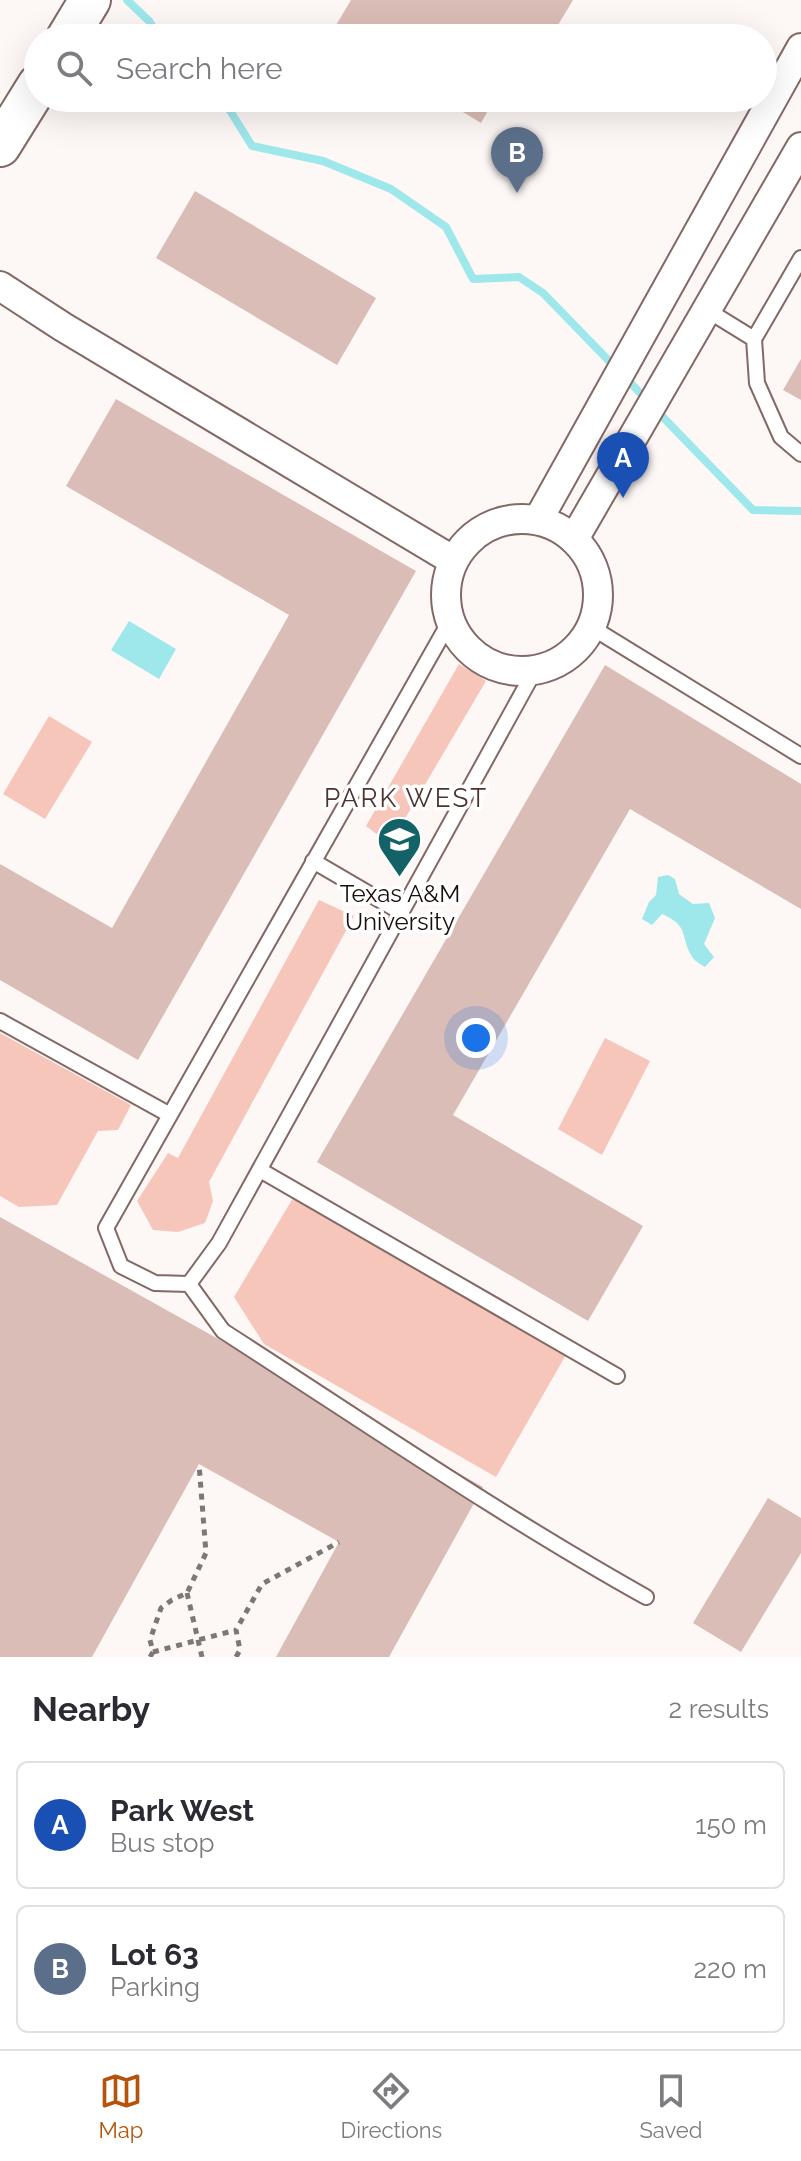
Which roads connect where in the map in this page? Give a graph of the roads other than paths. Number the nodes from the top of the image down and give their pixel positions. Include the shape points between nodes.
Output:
1 (90, 0) edge
2 (75, 24) edge
3 (801, 48) edge
4 (777, 91) edge
5 (24, 107) edge
6 (765, 112) edge
7 (0, 146) edge
8 (801, 147) edge
9 (801, 258) edge
10 (0, 286) edge
11 (707, 310) junction
12 (754, 339) junction
13 (801, 454) edge
14 (538, 520) junction
15 (574, 539) junction
16 (454, 561) junction
17 (450, 621) junction
18 (591, 627) junction
19 (535, 670) junction
20 (801, 756) edge
21 (313, 861) junction
22 (402, 913) junction
23 (0, 1021) edge
24 (170, 1115) junction
25 (260, 1170) junction
26 (189, 1284) junction
27 (617, 1376) dead end
28 (646, 1597) dead end

1 - 2 street
3 - 4 street
5 - 7 street
6 - 14 street
8 - 11 street
9 - 12 lane
10 - 16 street
11 - 12 lane
11 - 15 street
12 - 13 lane via 757,383 781,437
14 - 15 street
14 - 16 street via 513,519 489,526 468,540
15 - 18 street via 592,565 598,596
16 - 17 street via 447,580
17 - 19 street via 463,644 484,661 509,670
17 - 21 lane
18 - 19 street via 578,647
18 - 20 lane
19 - 22 lane
21 - 22 lane
21 - 24 lane
22 - 25 lane
23 - 24 lane
24 - 26 lane via 106,1228 121,1266 155,1283
25 - 26 lane
25 - 27 lane
26 - 28 lane via 223,1331 527,1527

